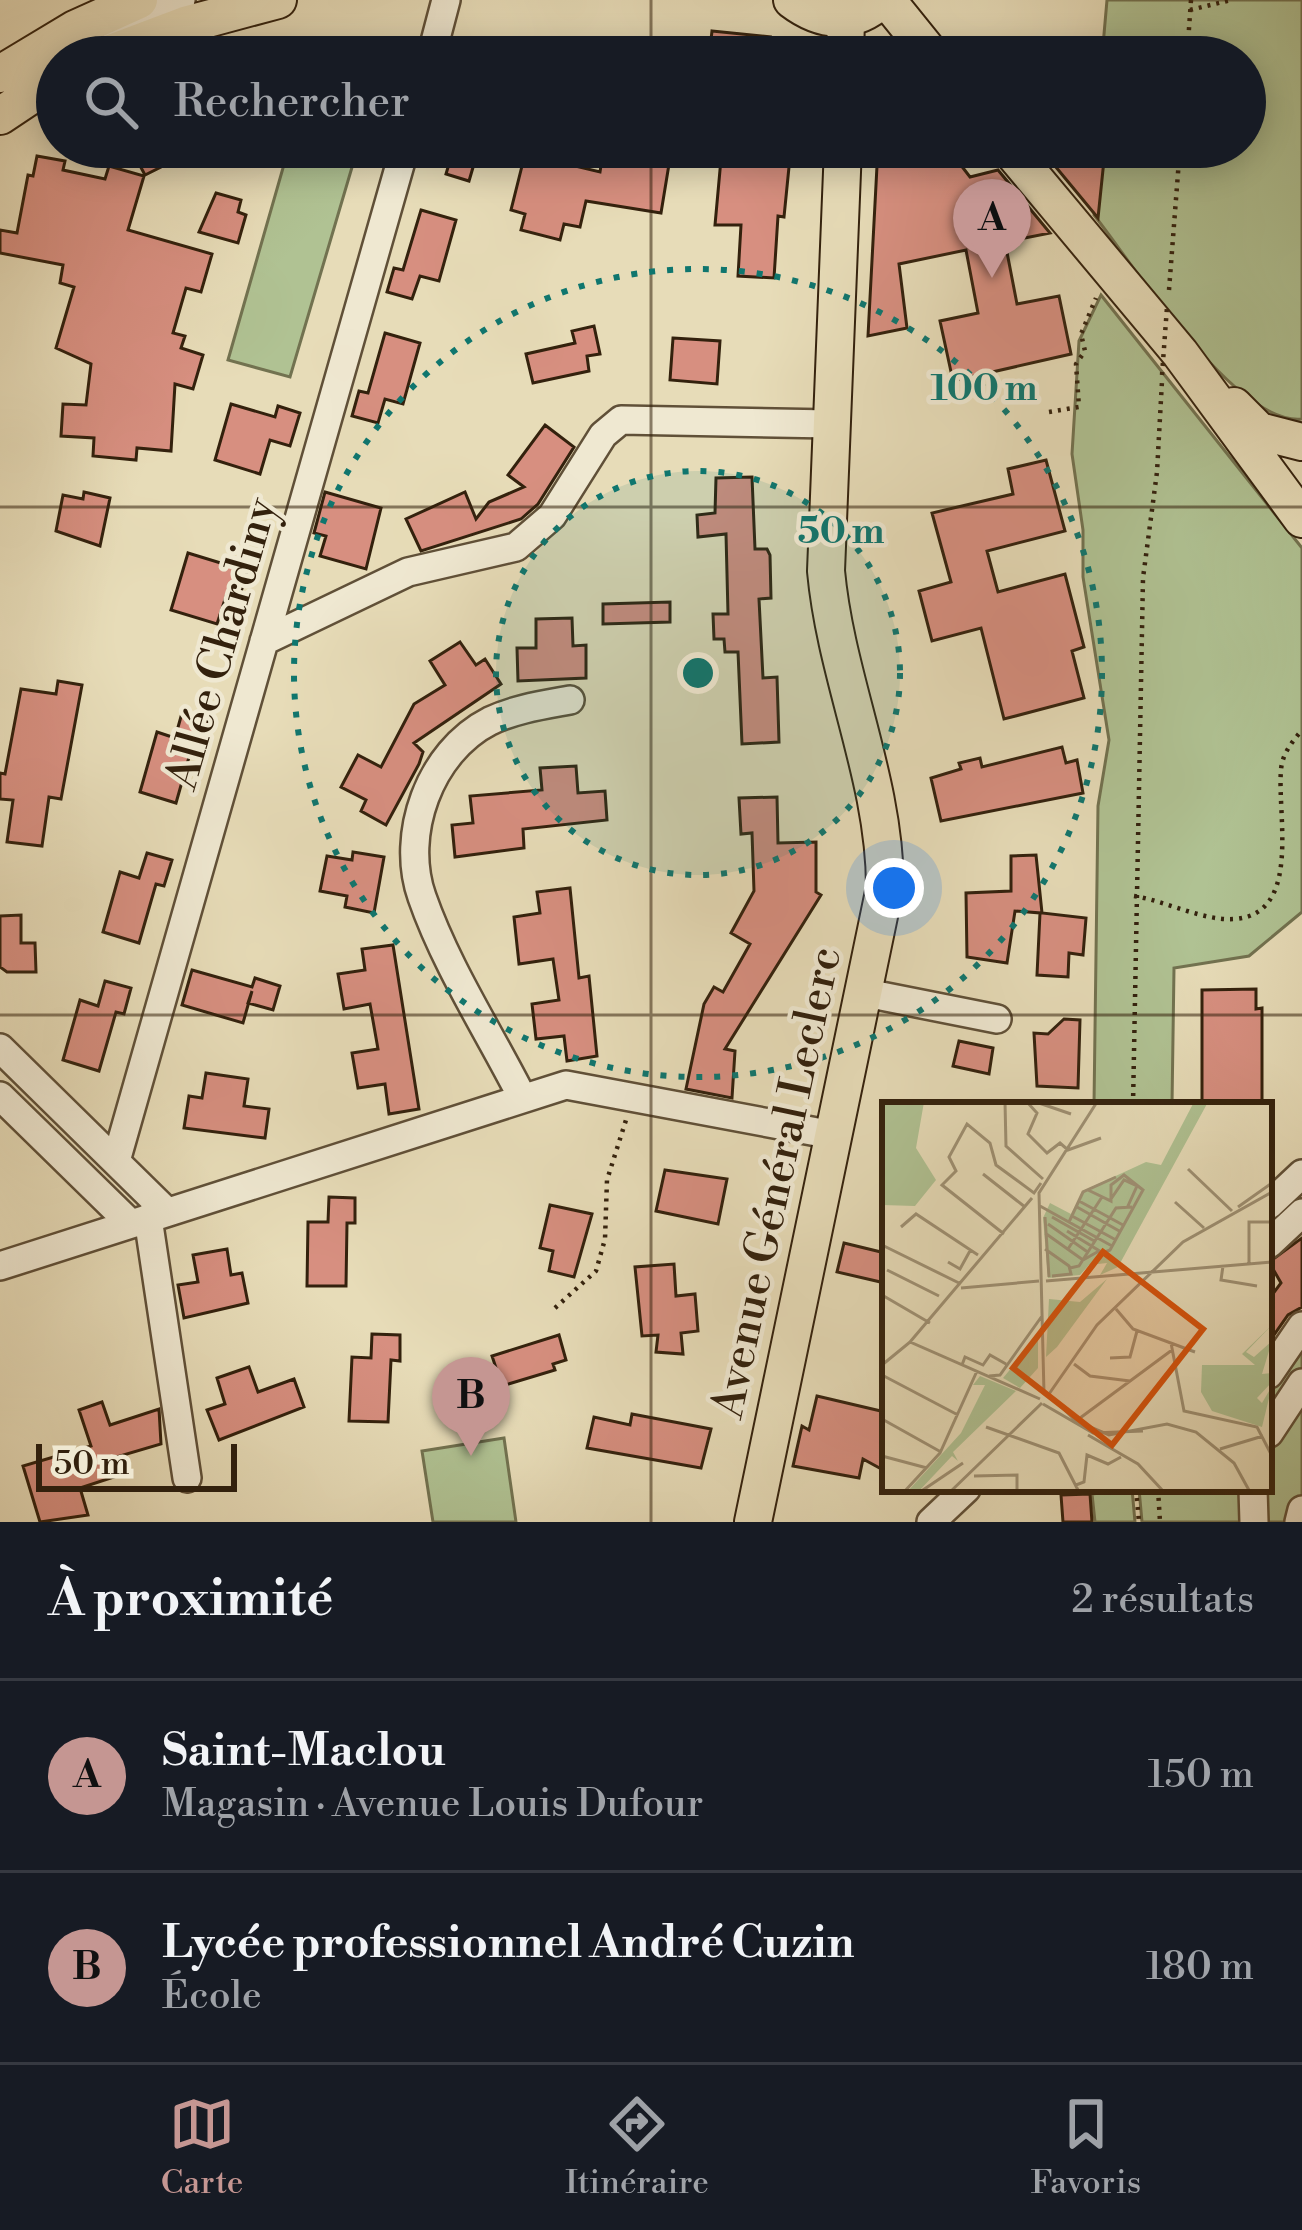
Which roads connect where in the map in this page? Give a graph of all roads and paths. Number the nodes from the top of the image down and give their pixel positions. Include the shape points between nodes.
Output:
1 (181, 0) edge
2 (201, 0) edge
3 (278, 0) edge
4 (446, 0) edge
5 (792, 0) edge
6 (884, 0) edge
7 (1191, 0) edge
8 (1231, 0) edge
9 (247, 4) edge
10 (146, 7) edge
11 (1190, 10) junction
12 (846, 19) junction
13 (63, 36) edge
14 (94, 36) edge
15 (158, 36) edge
16 (437, 36) edge
17 (846, 36) edge
18 (915, 36) edge
19 (1188, 36) edge
20 (36, 52) edge
21 (36, 71) edge
22 (0, 74) edge
23 (36, 92) edge
24 (0, 94) edge
25 (0, 116) edge
26 (399, 168) edge
27 (842, 168) edge
28 (1024, 168) edge
29 (1178, 168) edge
30 (1096, 297) dead end
31 (1171, 364) junction
32 (1049, 412) dead end
33 (831, 424) junction
34 (1302, 442) edge
35 (1302, 519) edge
36 (264, 641) junction
37 (570, 700) dead end
38 (1302, 730) edge
39 (1135, 896) junction
40 (866, 993) junction
41 (997, 1019) dead end
42 (0, 1048) edge
43 (0, 1096) edge
44 (634, 1096) junction
45 (522, 1097) junction
46 (1133, 1102) edge
47 (833, 1136) junction
48 (116, 1161) junction
49 (1302, 1174) edge
50 (1272, 1202) edge
51 (1302, 1213) edge
52 (149, 1218) junction
53 (1272, 1241) edge
54 (0, 1266) edge
55 (555, 1308) dead end
56 (1302, 1327) edge
57 (1272, 1370) edge
58 (1302, 1383) edge
59 (1272, 1428) edge
60 (187, 1478) dead end
61 (963, 1492) edge
62 (1136, 1492) edge
63 (1158, 1492) edge
64 (1253, 1492) edge
65 (1302, 1510) edge
66 (753, 1522) edge
67 (931, 1522) edge
68 (1139, 1522) edge
69 (1160, 1522) edge
70 (1254, 1522) edge
71 (1299, 1522) edge

1 - 10 street
2 - 10 street
3 - 9 main road
4 - 16 street
5 - 12 main road via 827,19
6 - 12 main road
6 - 18 main road
7 - 11 path
8 - 11 path
9 - 15 main road
10 - 13 main road
10 - 14 street
11 - 19 path
12 - 17 main road
20 - 22 main road
21 - 24 street
23 - 25 main road
26 - 36 street, Allée Chardiny
27 - 33 main road, Avenue Général Leclerc
28 - 31 main road
29 - 31 path, bridge via 1167,307
30 - 32 path via 1076,364 1079,407
31 - 34 main road via 1258,431
31 - 35 main road
31 - 39 path via 1143,578
33 - 36 street via 622,420 603,435 552,517 516,547 408,572
33 - 40 main road, Avenue Général Leclerc via 829,608 885,849
36 - 48 street, Allée Chardiny
37 - 45 street via 486,723 458,745 436,775 414,832 422,898
38 - 39 path via 1281,771 1287,844 1273,898 1234,919
39 - 46 path
40 - 41 street
40 - 47 main road, Avenue Général Leclerc
42 - 48 street
43 - 52 street
44 - 45 street via 566,1085
44 - 47 street
44 - 55 path via 607,1180 596,1271
45 - 52 street
47 - 66 main road, Avenue Général Leclerc
48 - 52 street
49 - 50 street
51 - 53 street
52 - 54 street
52 - 60 street
56 - 57 street
58 - 59 street
61 - 67 street
62 - 68 path
63 - 69 path
64 - 70 street
65 - 71 street

